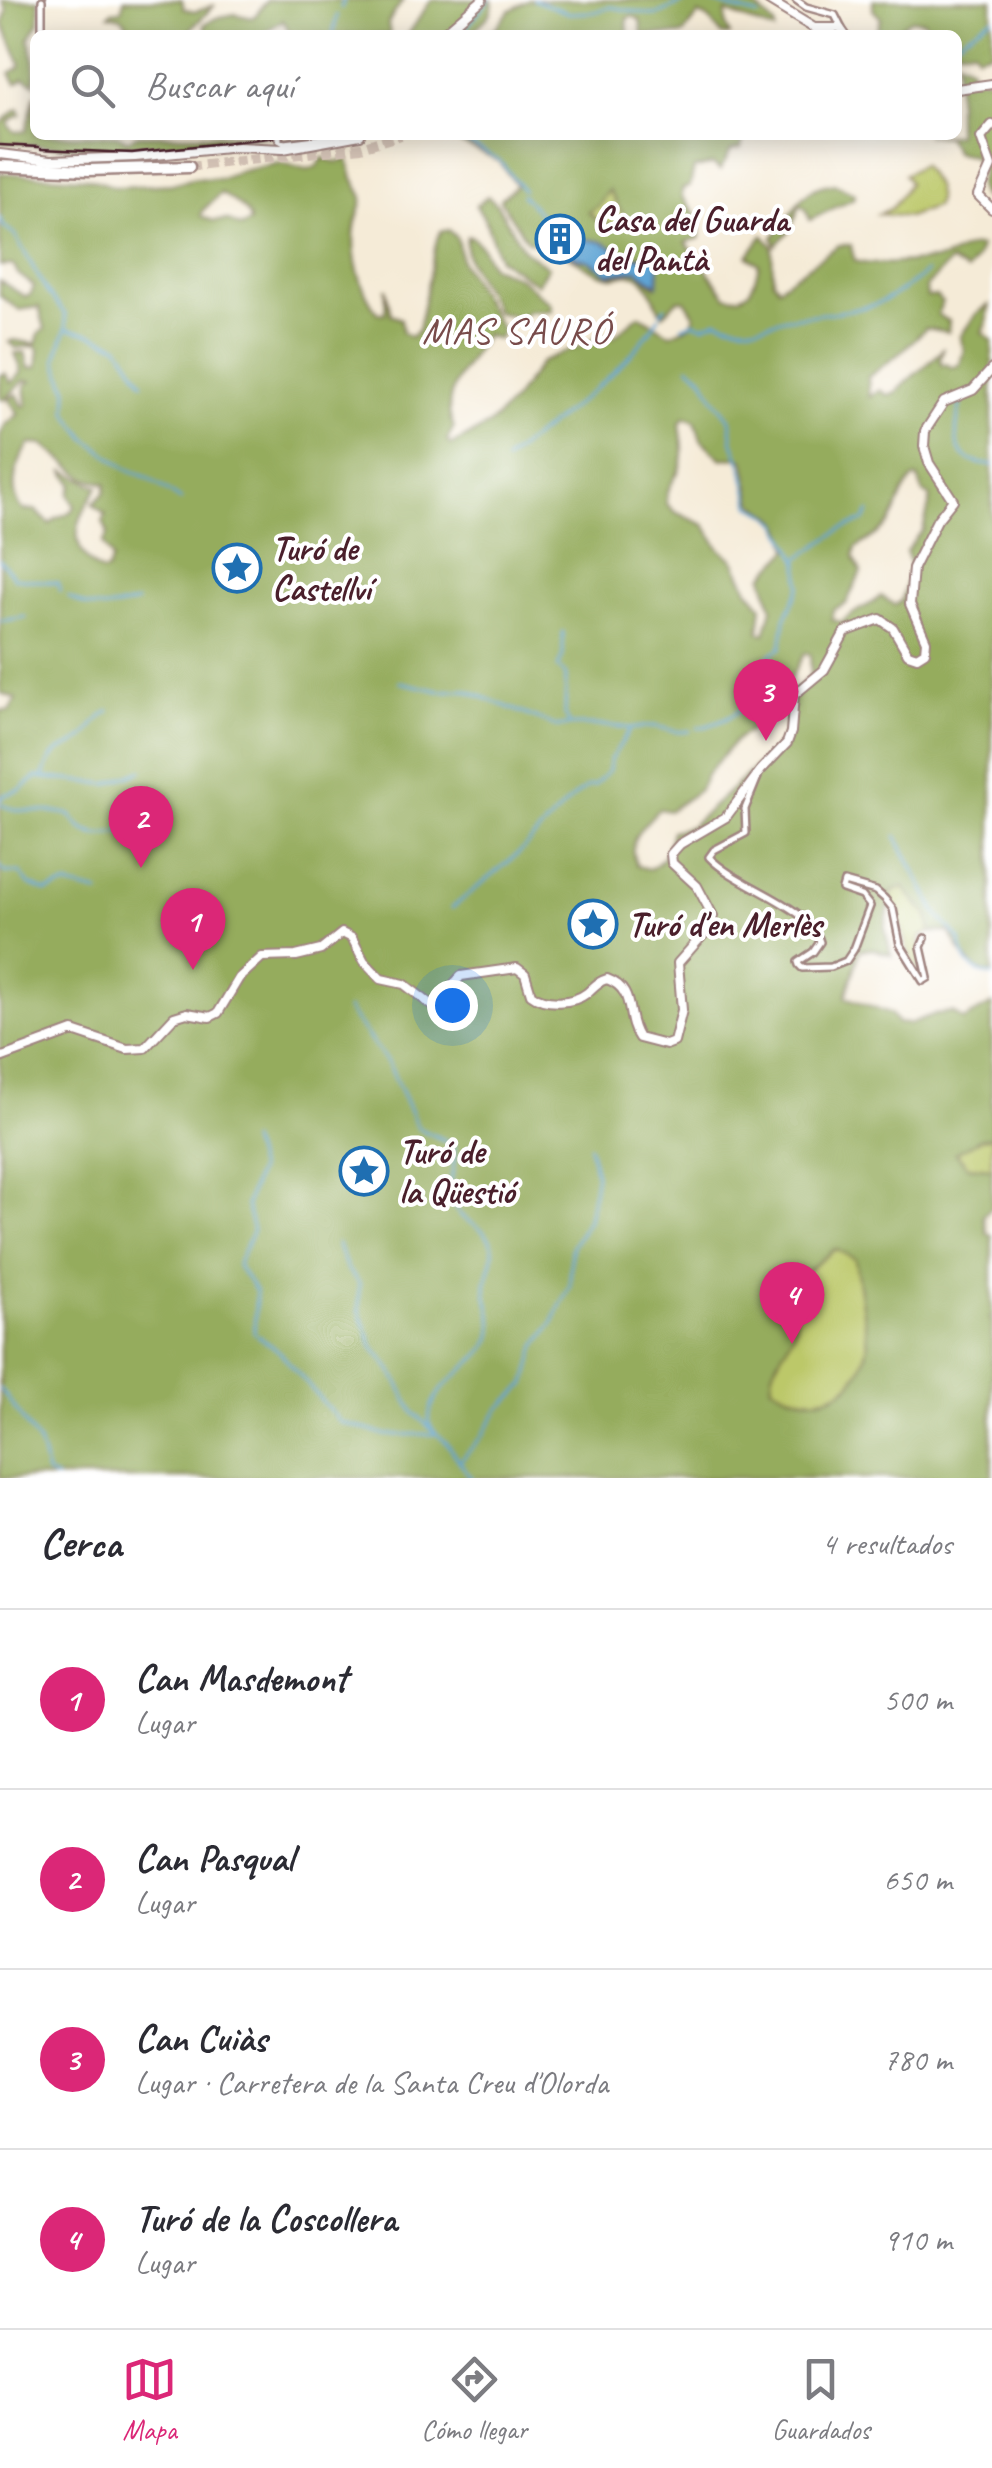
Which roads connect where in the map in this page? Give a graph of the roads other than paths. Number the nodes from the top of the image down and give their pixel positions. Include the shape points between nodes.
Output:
1 (42, 0) edge
2 (482, 0) edge
3 (768, 0) edge
4 (796, 0) edge
5 (42, 30) edge
6 (446, 30) edge
7 (831, 30) edge
8 (840, 30) edge
9 (992, 84) edge
10 (962, 88) edge
11 (992, 126) edge
12 (329, 140) edge
13 (0, 154) edge
14 (0, 166) edge
15 (189, 167) tunnel mouth
16 (992, 209) edge
17 (992, 370) edge
18 (758, 774) junction
19 (925, 938) dead end
20 (0, 1058) edge

1 - 5 street
2 - 6 main road
3 - 7 main road via 814,28
4 - 8 street via 835,15
9 - 10 main road
11 - 16 main road via 981,138 991,166 978,195
12 - 13 main road via 135,158
14 - 15 highway
17 - 18 main road via 973,390 944,402 924,431 929,463 953,500 913,568 910,604 925,652 908,654 880,619 845,632 824,670 794,694 788,740
18 - 19 street via 745,809 746,833 709,857 812,924 820,942 799,965 834,967 853,952 870,906 842,889 844,882 885,898 900,944 923,981
18 - 20 main road via 726,817 671,854 713,916 678,963 682,1018 672,1044 638,1038 626,993 607,979 578,998 544,1001 531,994 517,968 468,974 454,984 448,1008 438,1010 404,984 381,979 342,933 320,950 262,957 239,978 218,1013 178,1015 146,1048 73,1031

